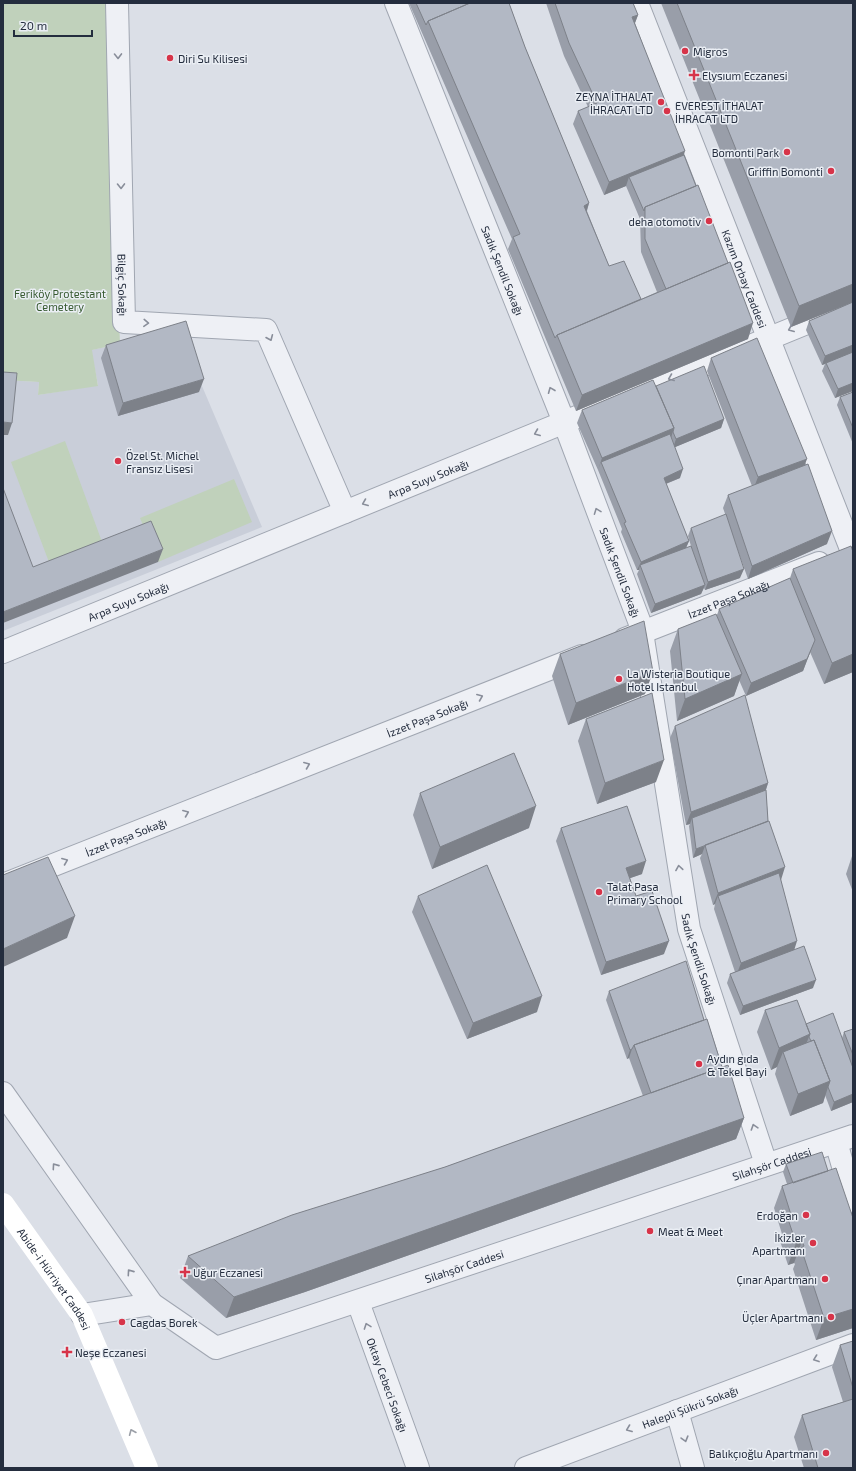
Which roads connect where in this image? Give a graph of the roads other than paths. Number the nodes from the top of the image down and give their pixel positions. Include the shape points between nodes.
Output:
1 (117, 3) edge
2 (396, 3) edge
3 (637, 3) edge
4 (853, 304) edge
5 (768, 338) junction
6 (564, 422) junction
7 (345, 512) junction
8 (852, 552) edge
9 (641, 633) junction
10 (3, 652) edge
11 (3, 885) edge
12 (3, 1092) edge
13 (845, 1139) edge
14 (766, 1164) junction
15 (853, 1201) edge
16 (3, 1204) edge
17 (358, 1302) junction
18 (152, 1304) junction
19 (82, 1315) junction
20 (853, 1345) edge
21 (677, 1411) junction
22 (147, 1468) edge
23 (418, 1468) edge
24 (526, 1468) edge
25 (693, 1468) edge

1 -> 7 street, Bilgiç Sokağı via 124,322 266,330
6 -> 2 street, Sadık Şendil Sokağı
3 - 5 street, Kazım Orbay Caddesi
4 -> 5 street, Arpa Suyu Sokağı
5 -> 6 street, Arpa Suyu Sokağı
5 - 8 street, Kazım Orbay Caddesi
6 -> 7 street, Arpa Suyu Sokağı
9 -> 6 street, Sadık Şendil Sokağı via 641,626
7 - 10 street, Arpa Suyu Sokağı
8 - 9 street, İzzet Paşa Sokağı
11 -> 9 street, İzzet Paşa Sokağı
14 -> 9 street, Sadık Şendil Sokağı via 689,930
18 -> 12 street
13 - 14 street, Silahşör Caddesi
13 - 15 street
14 - 17 street, Silahşör Caddesi
16 - 19 main road, Abide-i Hürriyet Caddesi
17 - 18 street, Silahşör Caddesi via 216,1348
23 -> 17 street, Oktay Cebeci Sokağı
18 - 19 street
22 -> 19 main road, Abide-i Hürriyet Caddesi
20 -> 21 street, Halepli Şükrü Sokağı
21 -> 24 street, Halepli Şükrü Sokağı
21 -> 25 street

